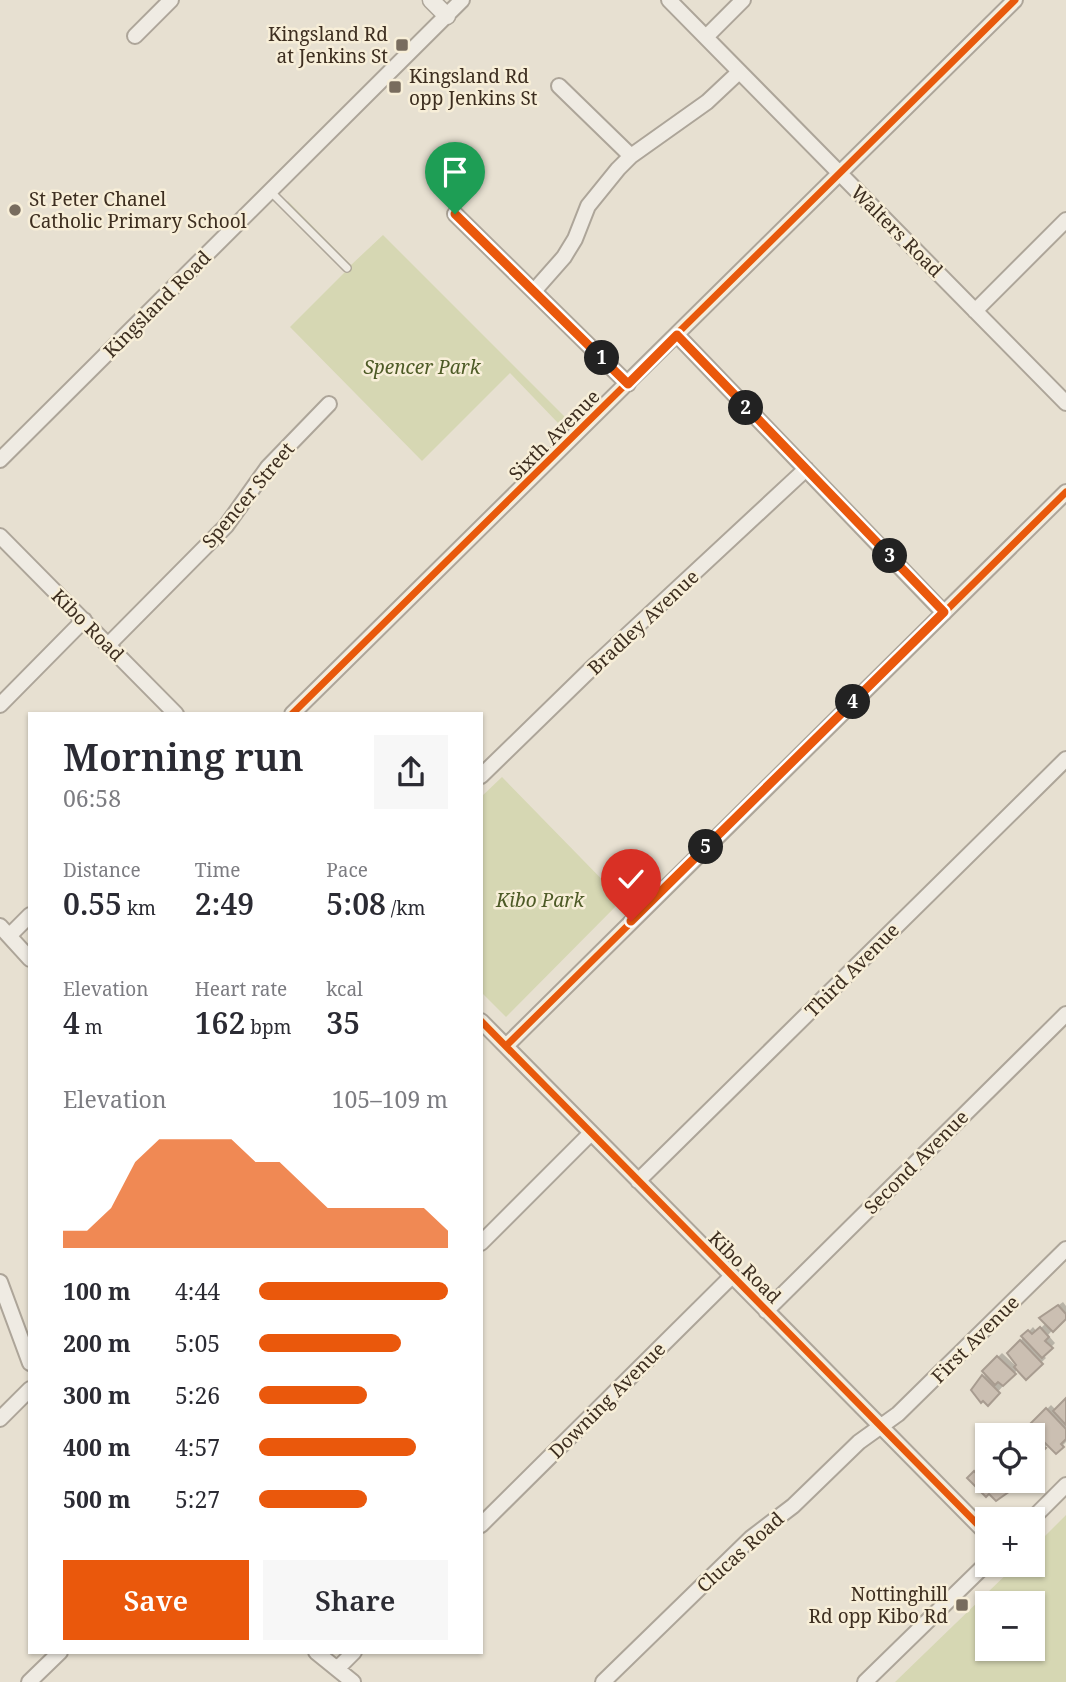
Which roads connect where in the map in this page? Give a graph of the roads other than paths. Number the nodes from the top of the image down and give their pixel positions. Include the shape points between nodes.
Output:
1 (171, 0) edge
2 (431, 0) edge
3 (463, 0) edge
4 (669, 0) edge
5 (743, 0) edge
6 (1015, 0) edge
7 (447, 16) junction
8 (135, 36) dead end
9 (706, 37) junction
10 (739, 72) junction
11 (559, 86) dead end
12 (631, 156) junction
13 (840, 174) junction
14 (270, 191) junction
15 (455, 214) dead end
16 (1066, 220) edge
17 (347, 268) dead end
18 (534, 291) junction
19 (975, 311) junction
20 (677, 335) junction
21 (628, 384) junction
22 (1066, 403) edge
23 (329, 404) dead end
24 (0, 460) edge
25 (806, 469) junction
26 (1066, 492) edge
27 (0, 536) edge
28 (944, 612) junction
29 (84, 620) junction
30 (108, 645) junction
31 (0, 705) edge
32 (174, 712) edge
33 (298, 712) edge
34 (1066, 759) edge
35 (483, 774) edge
36 (28, 916) edge
37 (5, 931) edge
38 (28, 957) edge
39 (1066, 1014) edge
40 (483, 1023) edge
41 (506, 1046) junction
42 (591, 1133) junction
43 (638, 1181) junction
44 (483, 1241) edge
45 (1066, 1249) edge
46 (732, 1276) junction
47 (0, 1282) edge
48 (766, 1311) junction
49 (28, 1358) edge
50 (28, 1391) edge
51 (0, 1419) edge
52 (881, 1426) junction
53 (1066, 1485) edge
54 (1043, 1507) edge
55 (975, 1522) edge
56 (483, 1523) edge
57 (975, 1575) edge
58 (58, 1654) edge
59 (318, 1654) edge
60 (352, 1654) edge
61 (337, 1669) junction
62 (29, 1682) edge
63 (353, 1682) edge
64 (603, 1682) edge
65 (865, 1682) edge

1 - 8 street
2 - 7 street
3 - 7 street, Kingsland Road
4 - 9 street, Walters Road
5 - 9 street
6 - 13 street, Sixth Avenue
7 - 14 street, Kingsland Road
9 - 10 street, Walters Road
10 - 12 street via 707,102
10 - 13 street, Walters Road
11 - 12 street
12 - 18 street via 588,206 576,239
13 - 19 street, Walters Road
13 - 20 street, Sixth Avenue
14 - 17 lane
14 - 24 street, Kingsland Road
15 - 18 street
16 - 19 street
18 - 21 street
19 - 22 street, Walters Road
20 - 21 street, Sixth Avenue
20 - 25 street
21 - 33 street, Sixth Avenue
23 - 30 street, Spencer Street via 268,467 226,526
25 - 28 street
25 - 35 street, Bradley Avenue
26 - 28 street
27 - 29 street, Kibo Road
28 - 41 street
29 - 30 street, Kibo Road
29 - 31 street
30 - 32 street, Kibo Road
34 - 43 street, Third Avenue
36 - 37 street
37 - 38 street
39 - 48 street, Second Avenue
40 - 41 street, Kibo Road
41 - 42 street, Kibo Road
42 - 43 street, Kibo Road
42 - 44 street
43 - 46 street, Kibo Road
45 - 52 street, First Avenue
46 - 48 street, Kibo Road
46 - 56 street, Downing Avenue
47 - 49 street
48 - 52 street, Kibo Road
50 - 51 street
52 - 55 street, Kibo Road
52 - 64 street, Clucas Road via 751,1538
53 - 54 street
57 - 65 street
58 - 62 street
59 - 61 street
60 - 61 street
61 - 63 street

